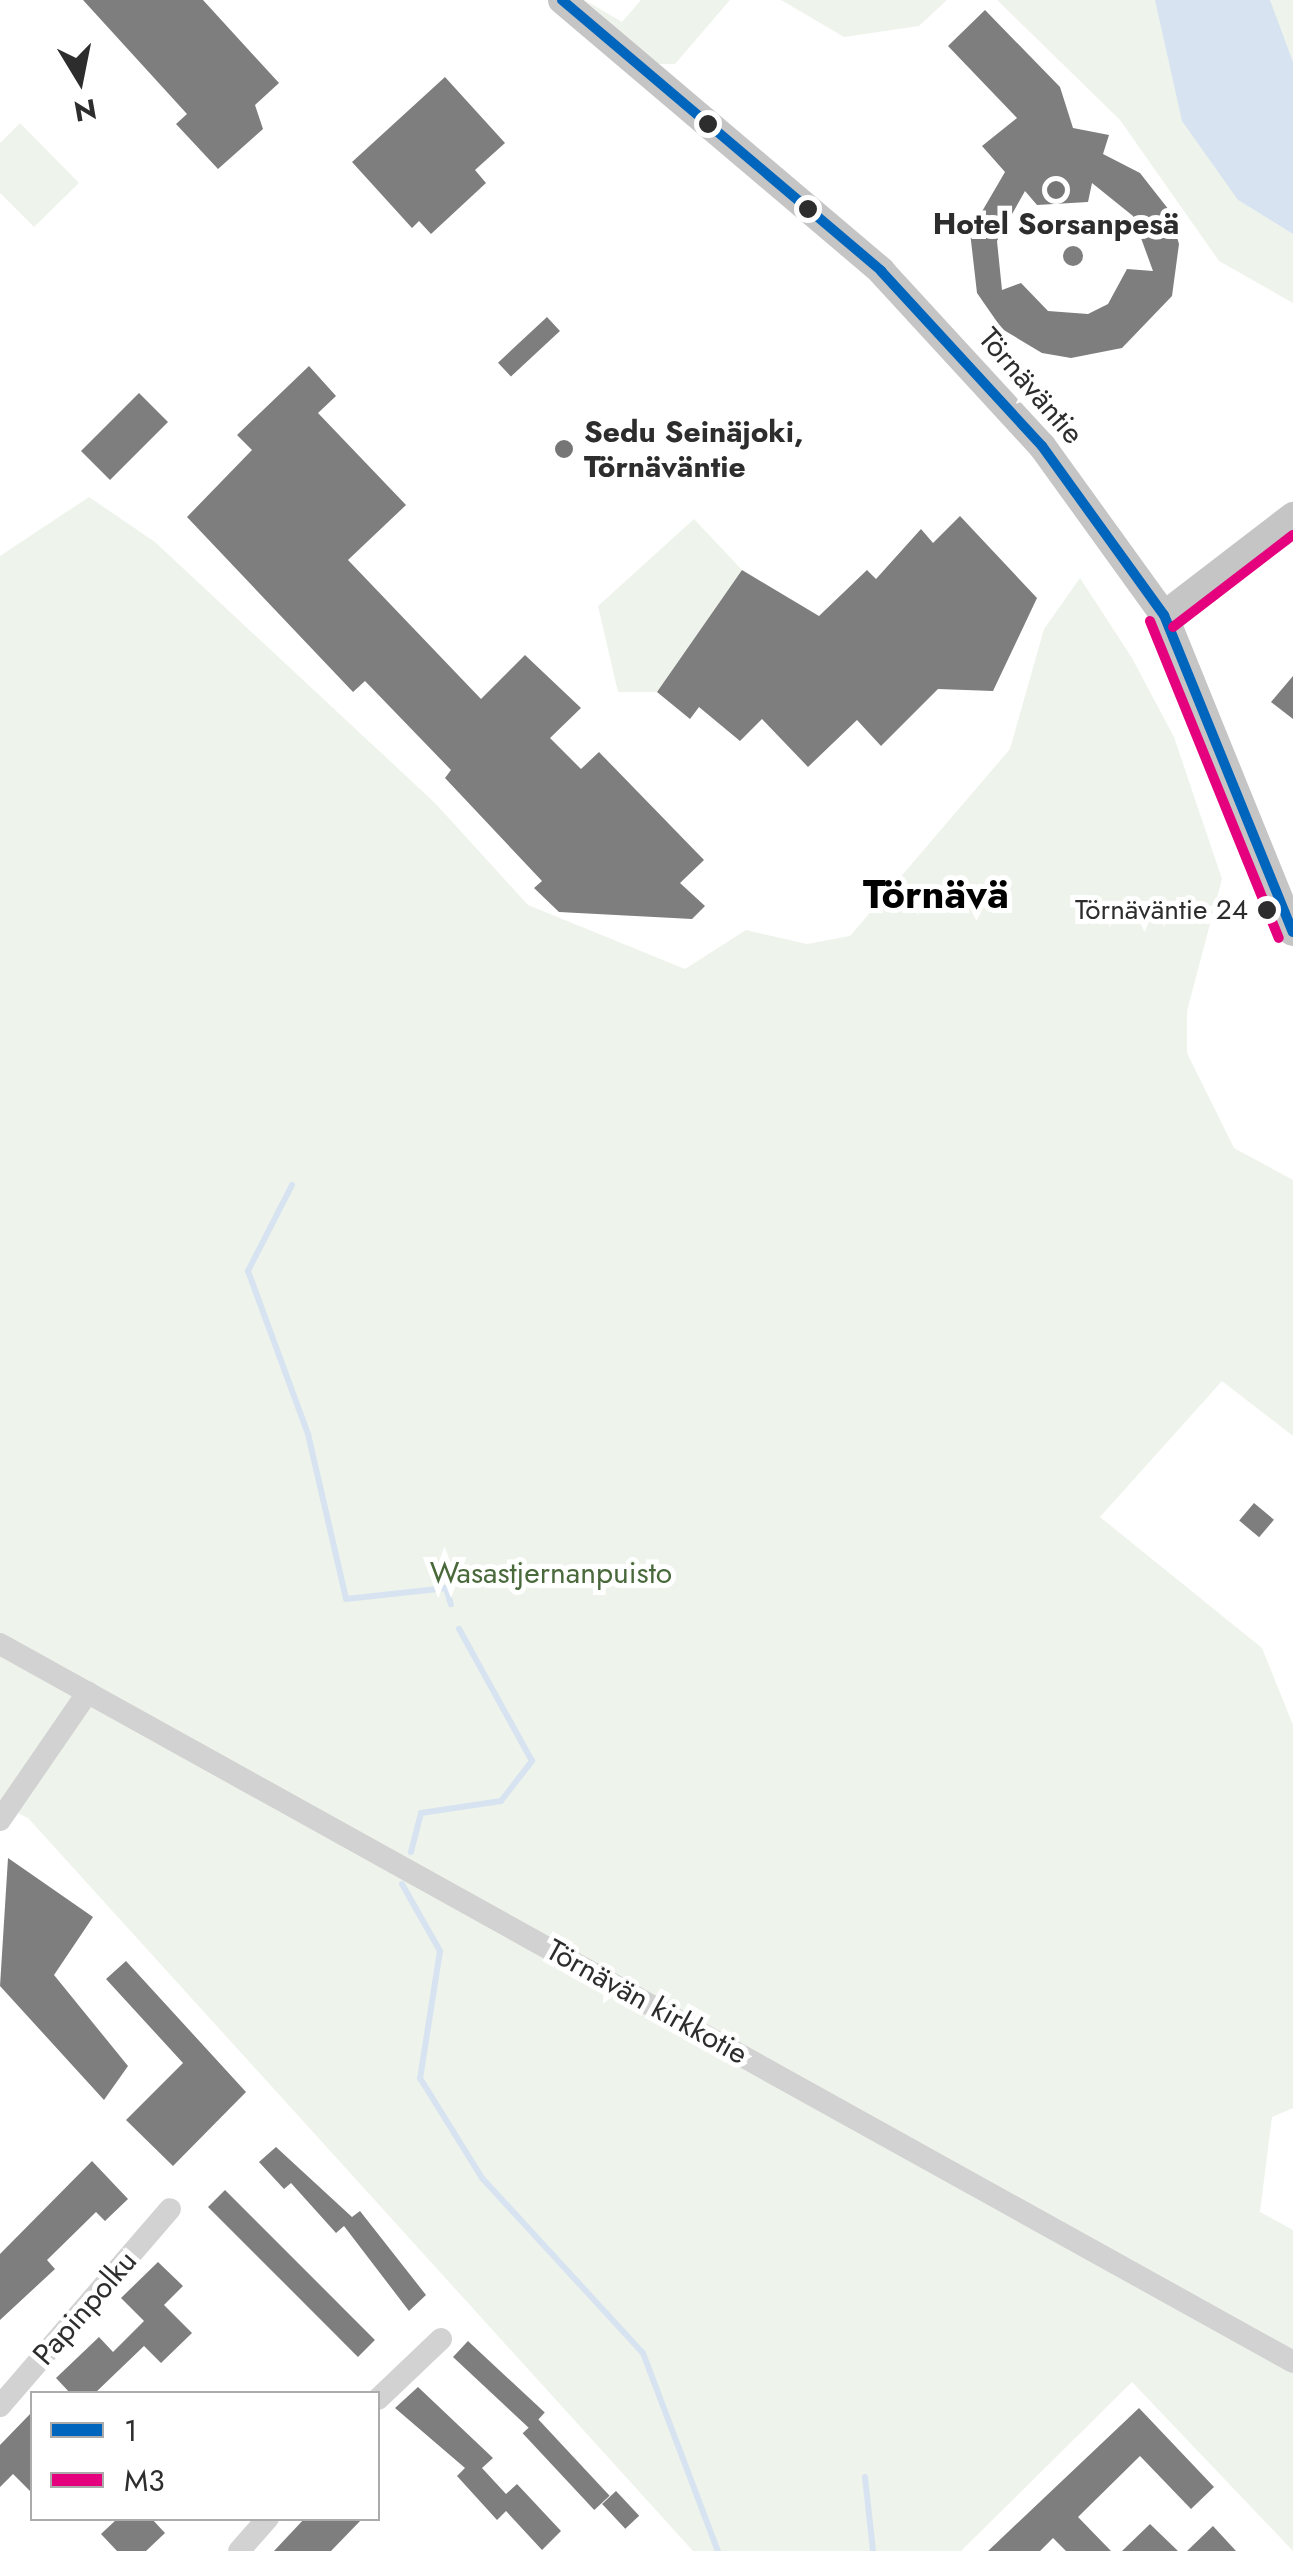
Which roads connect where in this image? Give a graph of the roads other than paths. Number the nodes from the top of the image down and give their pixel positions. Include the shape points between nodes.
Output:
1 (562, 0) edge
2 (1293, 516) edge
3 (1164, 615) junction
4 (1293, 932) edge
5 (0, 1644) edge
6 (88, 1692) junction
7 (0, 1820) edge
8 (170, 2209) dead end
9 (441, 2339) dead end
10 (1293, 2362) edge
11 (380, 2397) edge
12 (0, 2406) edge
13 (265, 2521) edge
14 (238, 2551) edge

1 - 3 main road, Törnäväntie via 945,336 1042,446
2 - 3 main road
3 - 4 main road, Törnäväntie
5 - 6 street, Törnävän kirkkotie
6 - 7 street
6 - 10 street, Törnävän kirkkotie
8 - 12 street, Papinpolku
9 - 11 street
13 - 14 street

